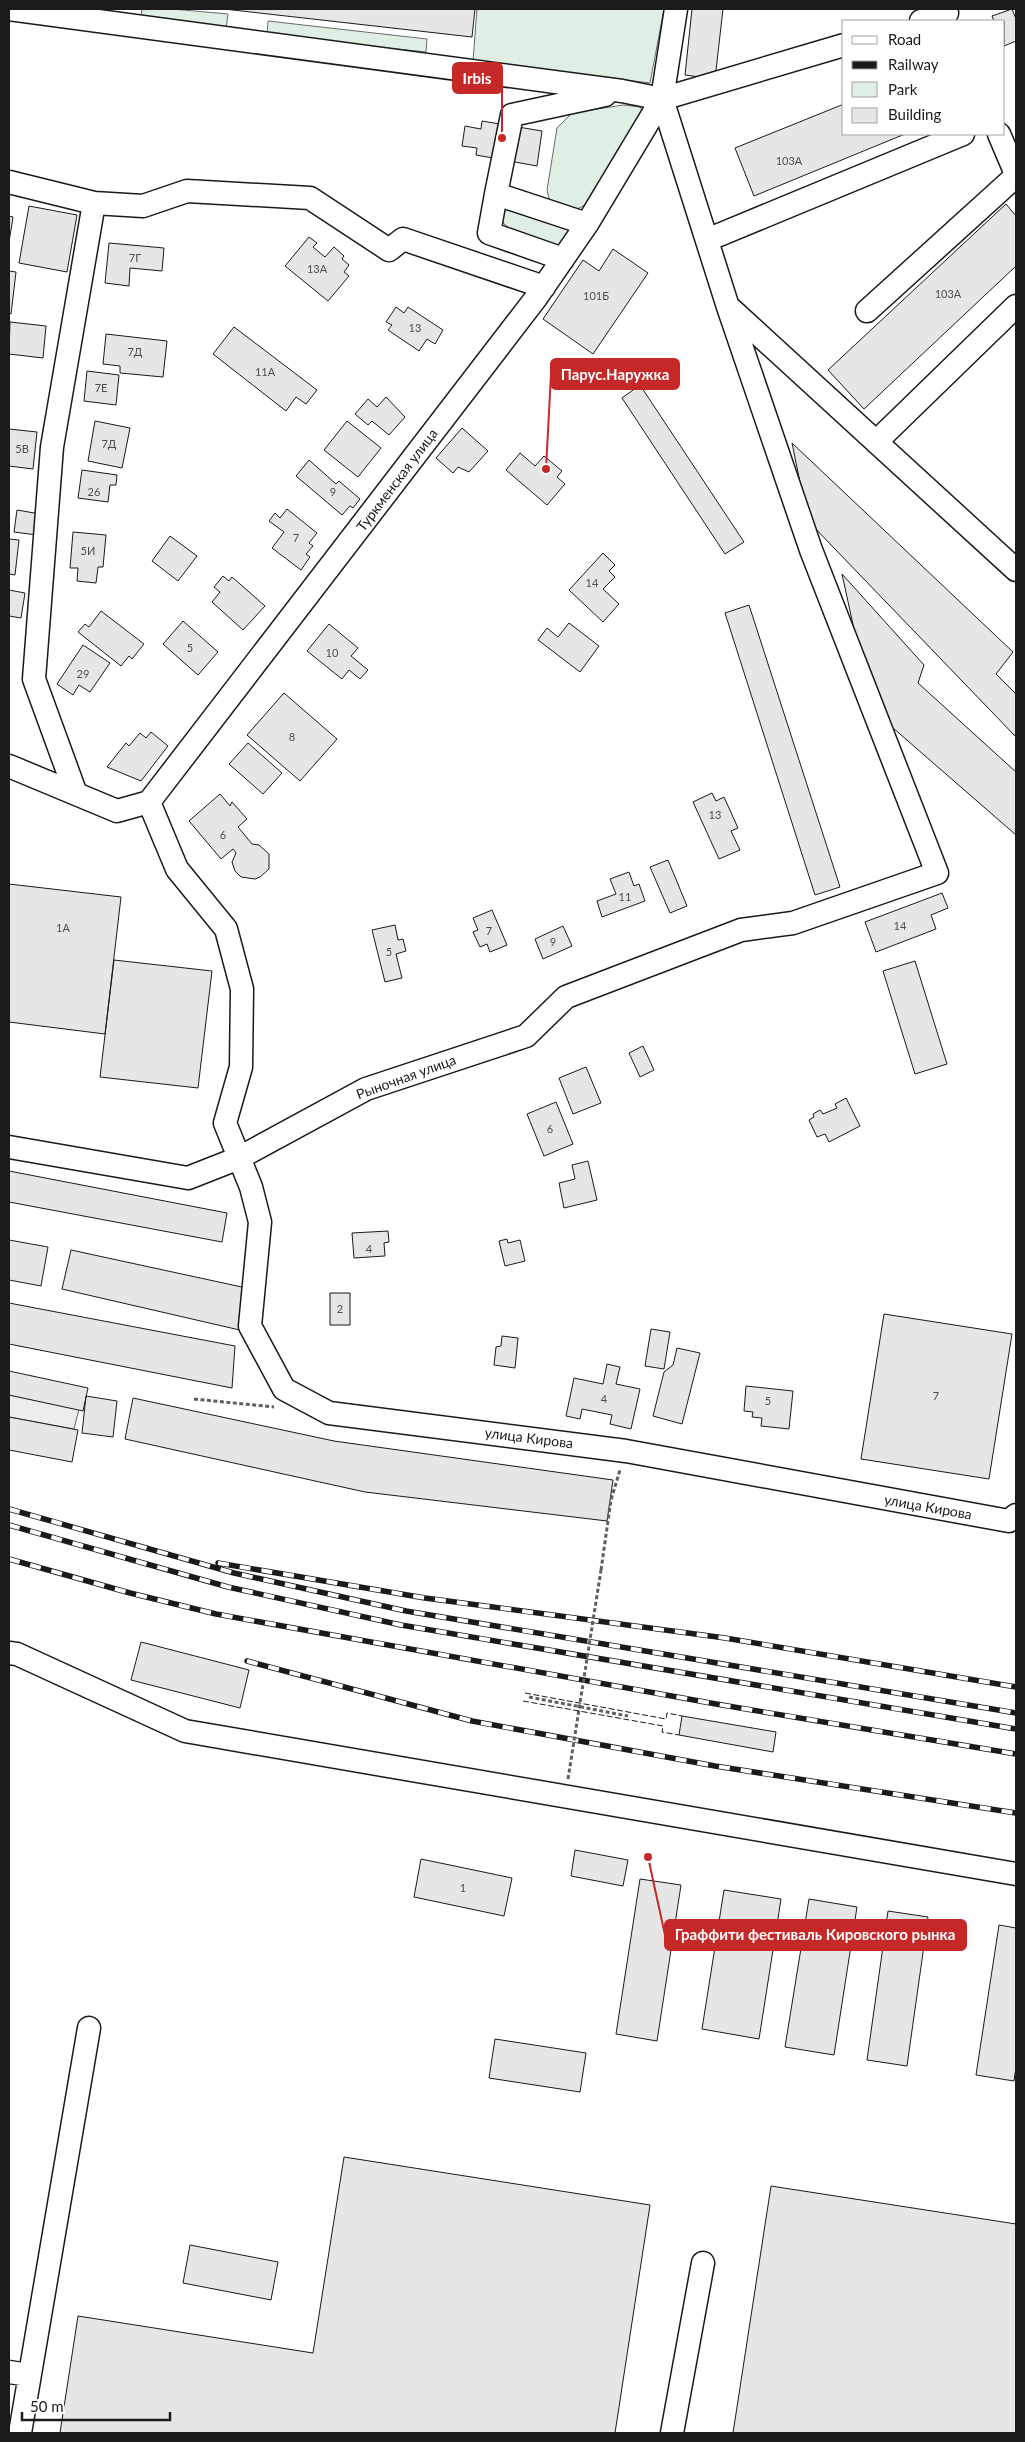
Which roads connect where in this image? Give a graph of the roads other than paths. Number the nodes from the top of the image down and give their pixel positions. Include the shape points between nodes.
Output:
1 (9, 9) edge
2 (676, 9) edge
3 (949, 14) edge
4 (925, 20) edge
5 (842, 45) edge
6 (622, 91) junction
7 (662, 99) junction
8 (961, 135) edge
9 (999, 135) edge
10 (1016, 175) edge
11 (9, 182) edge
12 (496, 194) junction
13 (94, 203) junction
14 (587, 224) junction
15 (707, 240) junction
16 (563, 259) junction
17 (544, 287) junction
18 (1016, 306) edge
19 (728, 307) junction
20 (867, 311) dead end
21 (876, 442) junction
22 (1016, 570) edge
23 (9, 766) edge
24 (76, 794) junction
25 (149, 802) junction
26 (9, 1147) edge
27 (239, 1158) junction
28 (1016, 1515) edge
29 (9, 1653) edge
30 (1016, 1874) edge
31 (89, 2028) dead end
32 (703, 2263) dead end
33 (19, 2374) edge
34 (20, 2433) edge
35 (672, 2433) edge

1 - 6 street
2 - 7 street, Туркменская улица
3 - 4 street
5 - 7 street
6 - 7 street
6 - 12 street via 512,115
7 - 14 street, Туркменская улица
7 - 15 street
8 - 15 street
9 - 10 street
10 - 20 street
11 - 13 street
12 - 14 street
12 - 16 street via 489,233
13 - 17 street via 142,206 187,190 310,198 389,250 403,240
13 - 24 street via 52,447 34,679
14 - 16 street, Туркменская улица
15 - 19 street
16 - 17 street, Туркменская улица
17 - 25 street, Туркменская улица
18 - 21 street
19 - 21 street
19 - 27 street, Рыночная улица via 811,550 937,873 793,923 741,930 566,997 526,1036 366,1089
21 - 22 street
23 - 24 street
24 - 25 street via 117,811
25 - 27 street, улица Кирова via 177,869 226,929 242,989 240,1067 225,1123
26 - 27 street, Рыночная улица via 188,1178
27 - 28 street, улица Кирова via 260,1222 250,1326 284,1389 329,1413 626,1451 1009,1522
29 - 30 street via 185,1732
31 - 33 street
32 - 35 street
33 - 34 street

